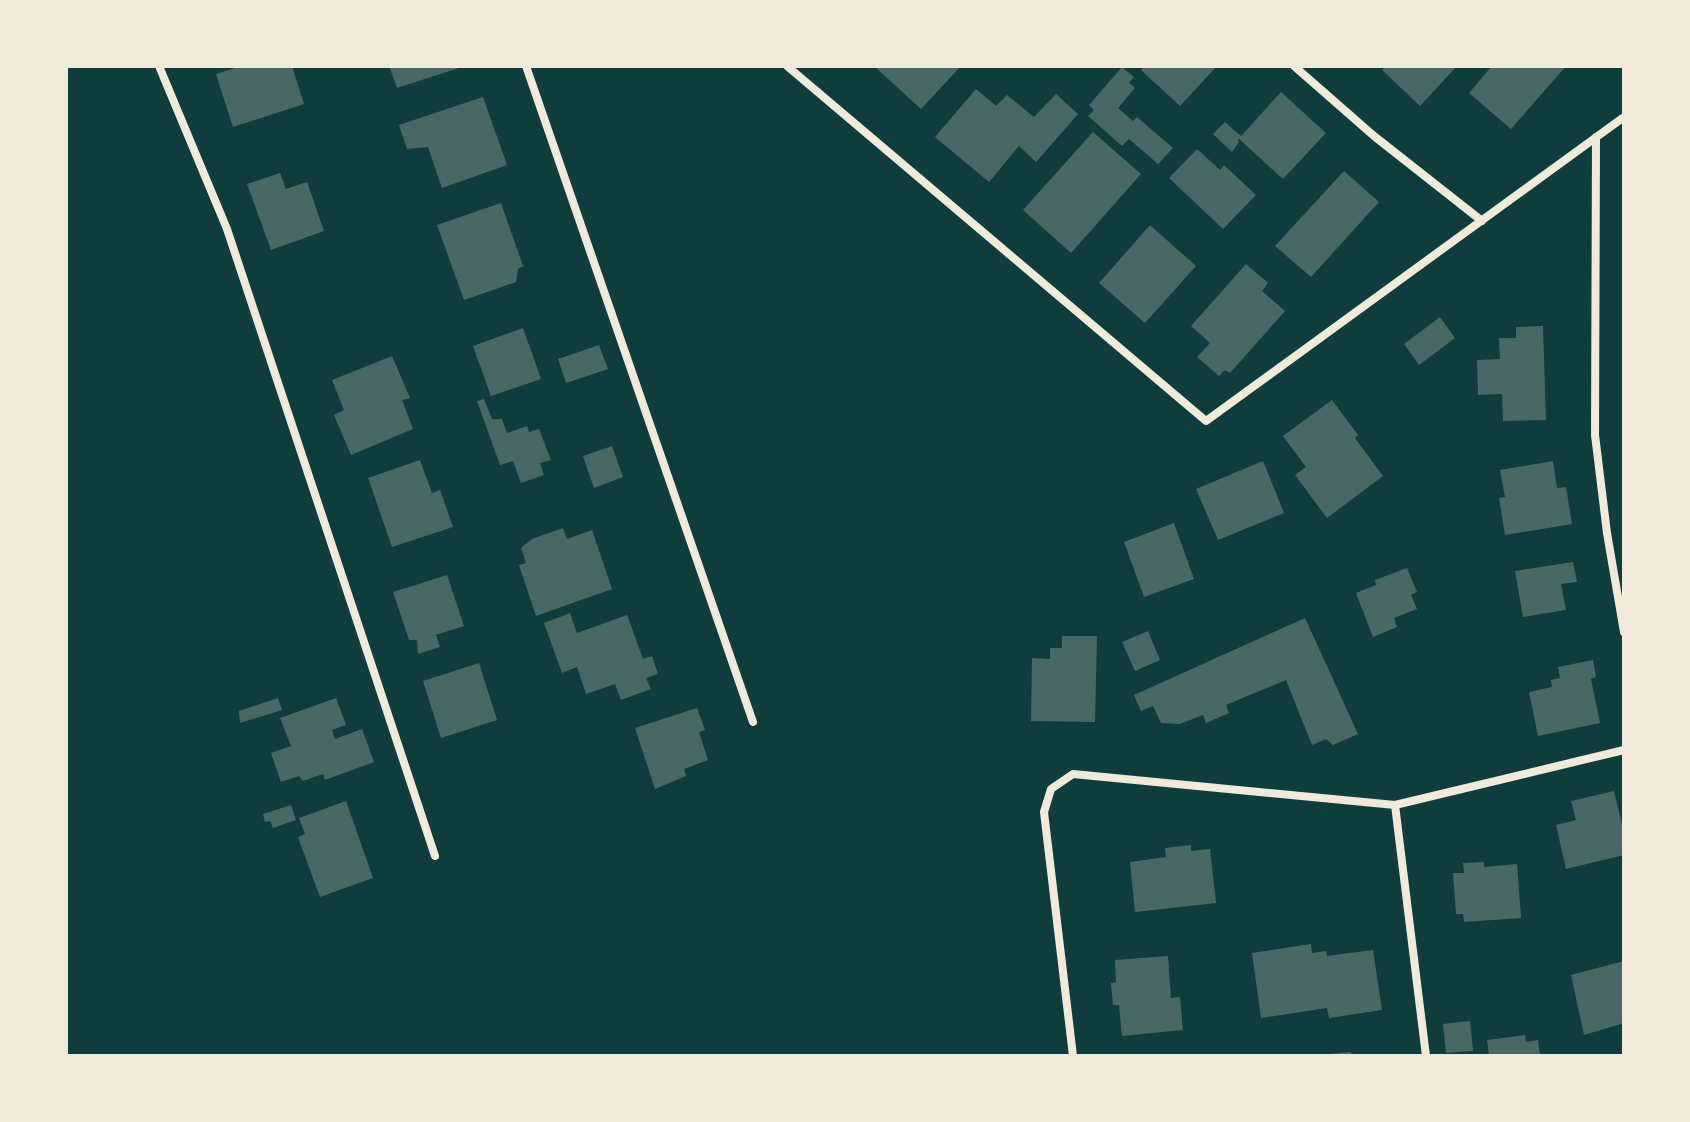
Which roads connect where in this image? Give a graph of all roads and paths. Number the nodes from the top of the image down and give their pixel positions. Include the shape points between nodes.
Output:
1 (159, 66) edge
2 (526, 66) edge
3 (787, 66) edge
4 (1294, 66) edge
5 (1624, 117) edge
6 (1596, 137) junction
7 (1482, 221) junction
8 (1624, 632) edge
9 (753, 722) dead end
10 (1624, 750) edge
11 (1395, 805) junction
12 (435, 856) dead end
13 (1073, 1056) edge
14 (1426, 1056) edge

1 - 12 street via 227,229
2 - 9 street
3 - 7 street via 1206,421
4 - 7 street
5 - 6 street
6 - 7 street
6 - 8 street via 1595,435
10 - 11 street
11 - 13 street via 1073,774 1051,789 1044,812
11 - 14 street

